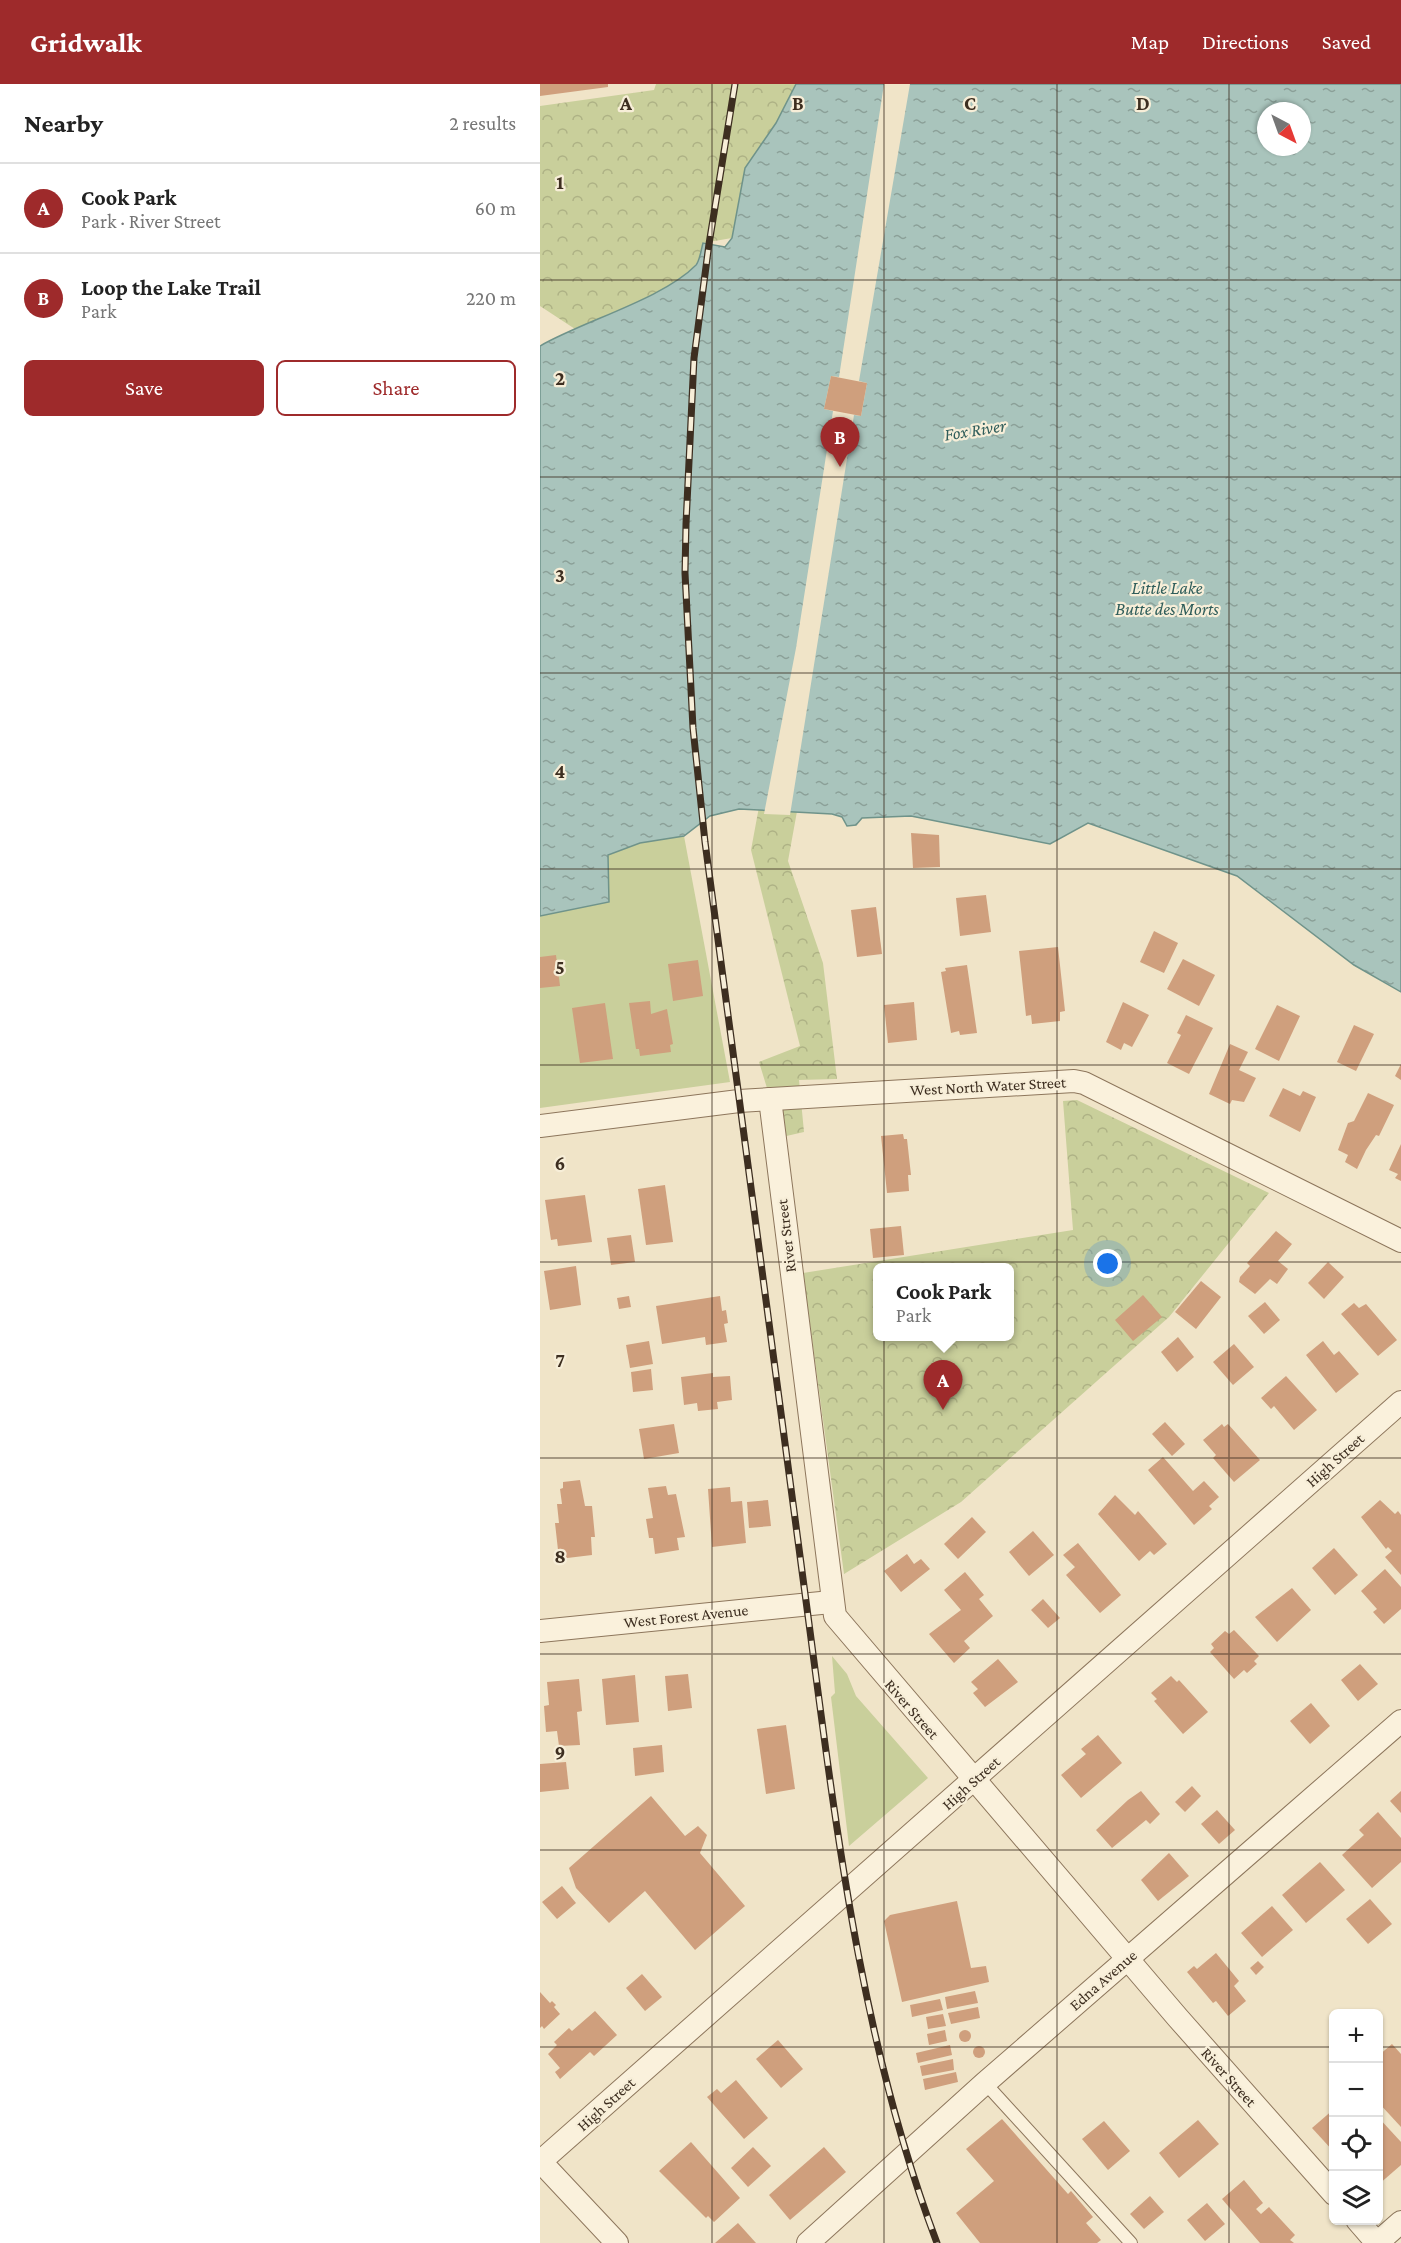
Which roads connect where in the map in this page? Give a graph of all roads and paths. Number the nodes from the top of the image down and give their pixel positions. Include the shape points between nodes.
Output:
1 (770, 1098) junction
2 (540, 1126) edge
3 (1401, 1241) edge
4 (1401, 1402) edge
5 (831, 1602) junction
6 (540, 1631) edge
7 (1401, 1721) edge
8 (974, 1780) junction
9 (1129, 1958) junction
10 (985, 2083) junction
11 (540, 2162) edge
12 (1329, 2188) edge
13 (1401, 2222) edge
14 (1361, 2225) edge
15 (617, 2243) edge
16 (808, 2243) edge
17 (1131, 2243) edge
18 (1377, 2243) edge

1 - 2 street, West North Water Street
1 - 3 street, West North Water Street via 1084,1083
1 - 5 street, River Street
4 - 8 street, High Street
5 - 6 street, West Forest Avenue
5 - 8 street, River Street via 843,1629
7 - 9 street, Edna Avenue
8 - 9 street, River Street
8 - 11 street, High Street
9 - 10 street, Edna Avenue
9 - 12 street, River Street
10 - 16 street, Edna Avenue
10 - 17 lane
11 - 15 street
13 - 18 street
14 - 18 street

